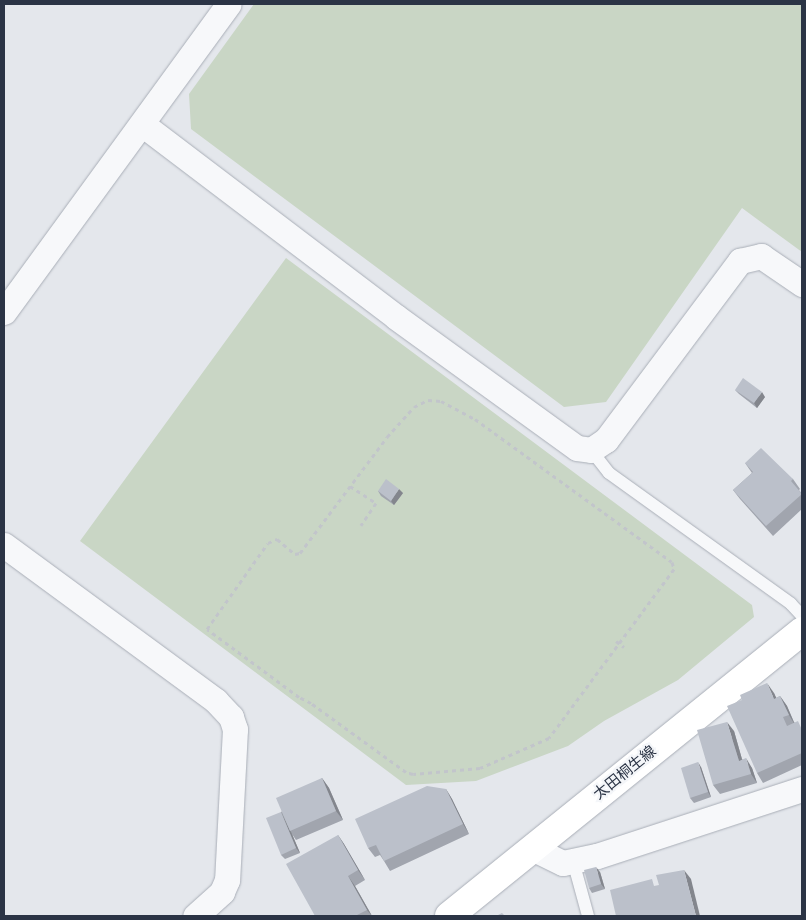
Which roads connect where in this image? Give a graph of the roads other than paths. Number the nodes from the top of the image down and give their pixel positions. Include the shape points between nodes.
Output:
1 (229, 4) edge
2 (142, 124) junction
3 (802, 284) edge
4 (4, 312) edge
5 (591, 450) junction
6 (4, 545) edge
7 (802, 616) edge
8 (802, 631) edge
9 (802, 789) edge
10 (532, 848) junction
11 (573, 861) junction
12 (195, 916) edge
13 (449, 916) edge
14 (588, 916) edge

1 - 2 street
2 - 4 street
2 - 5 street via 565,442
3 - 5 street via 761,256 749,256 740,262 606,440
5 - 7 lane via 609,473 791,604
6 - 12 street via 216,701 231,717 235,730 226,880 222,892
8 - 10 main road, 太田桐生線
9 - 11 street
10 - 11 street via 563,863
10 - 13 main road, 太田桐生線
11 - 14 lane

